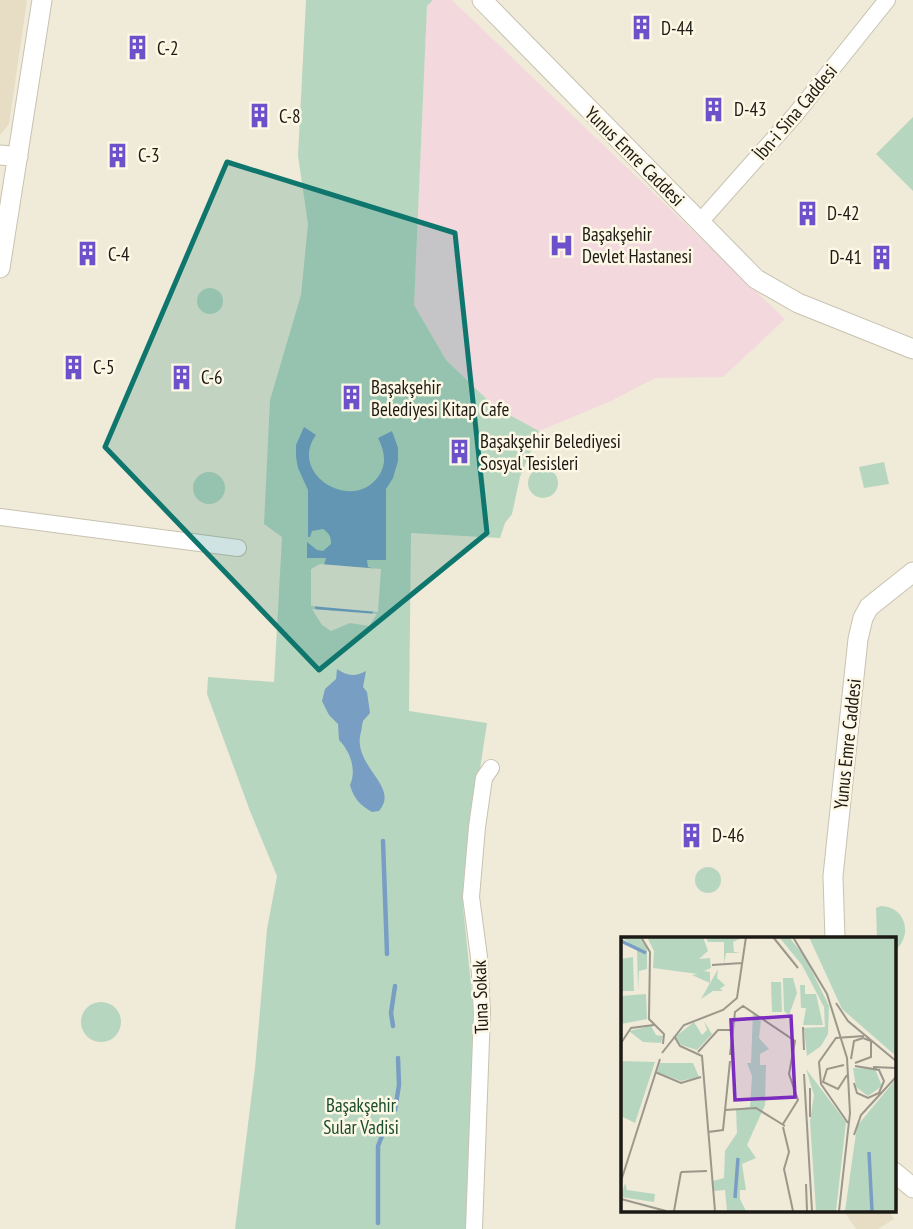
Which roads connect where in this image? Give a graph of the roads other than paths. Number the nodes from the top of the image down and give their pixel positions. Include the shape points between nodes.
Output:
1 (42, 0) edge
2 (481, 0) edge
3 (887, 0) edge
4 (9, 156) edge
5 (700, 222) junction
6 (0, 268) edge
7 (913, 349) edge
8 (0, 517) edge
9 (238, 548) dead end
10 (913, 572) edge
11 (491, 768) dead end
12 (835, 937) edge
13 (895, 1173) edge
14 (913, 1188) edge
15 (474, 1229) edge

1 - 4 street
2 - 5 street, Yunus Emre Caddesi
3 - 5 street, İbn-i Sina Caddesi via 795,115
4 - 6 street
5 - 7 street, Yunus Emre Caddesi via 775,292
8 - 9 street
10 - 12 street, Yunus Emre Caddesi via 869,607 858,639 833,876
11 - 15 street, Tuna Sokak via 484,778 471,897 482,1013
13 - 14 street

